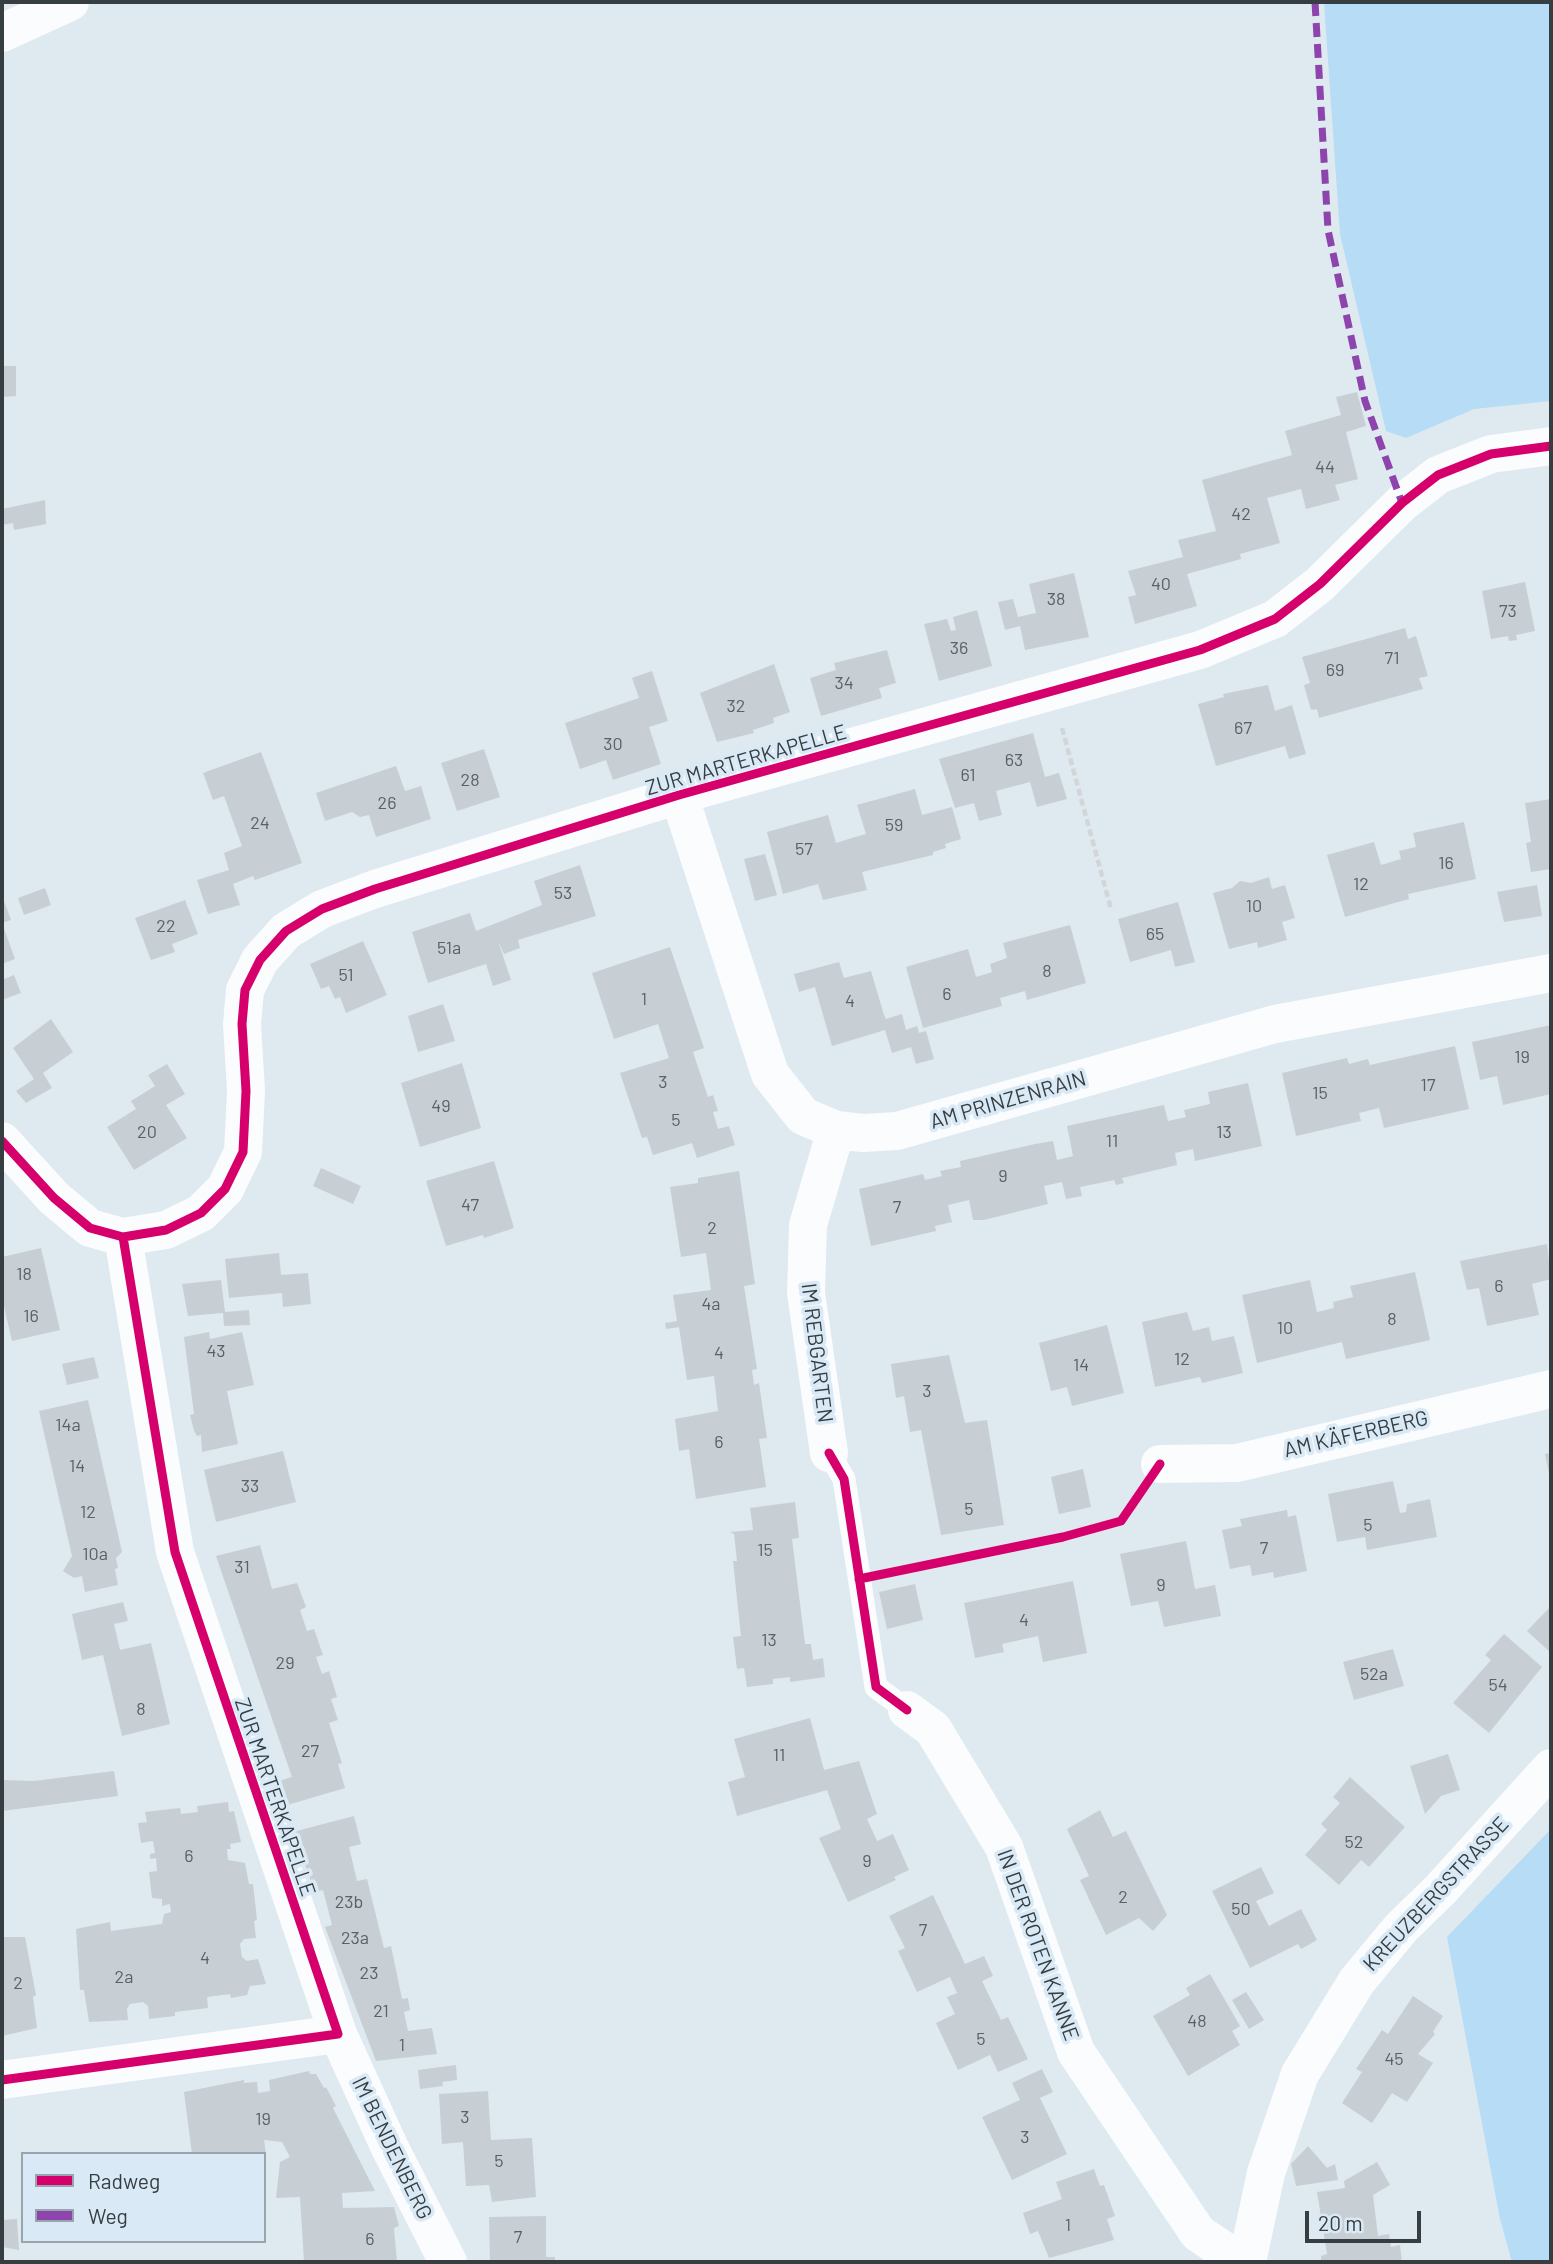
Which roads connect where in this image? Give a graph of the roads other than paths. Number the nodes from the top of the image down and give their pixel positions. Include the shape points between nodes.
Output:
1 (70, 2) edge
2 (2, 33) edge
3 (1551, 446) edge
4 (679, 795) junction
5 (1551, 972) edge
6 (836, 1130) junction
7 (2, 1141) edge
8 (123, 1237) junction
9 (1551, 1389) edge
10 (829, 1453) joint
11 (1160, 1464) dead end
12 (907, 1710) joint
13 (1551, 1768) edge
14 (338, 2034) junction
15 (2, 2080) edge
16 (448, 2262) edge
17 (1241, 2262) edge
18 (1247, 2262) edge

1 - 2 main road
3 - 4 main road, ZUR MARTERKAPELLE via 1491,454 1438,475 1402,503 1320,584 1275,619 1200,650
4 - 6 main road, AM PRINZENRAIN via 770,1074 803,1116
4 - 8 main road, ZUR MARTERKAPELLE via 375,889 322,909 286,930 261,960 245,990 243,1152 225,1189 201,1213 166,1230
5 - 6 main road, AM PRINZENRAIN via 1275,1024 897,1131
6 - 10 main road, IM REBGARTEN via 808,1225 806,1293
7 - 8 main road, ZUR MARTERKAPELLE via 54,1198 90,1228
8 - 14 main road, ZUR MARTERKAPELLE via 175,1552
9 - 11 main road, AM KÄFERBERG via 1237,1463
10 - 12 lane, IN DER ROTEN KANNE via 844,1479 876,1687
12 - 17 main road, IN DER ROTEN KANNE via 933,1729 1004,1847 1076,2052 1198,2233
13 - 18 main road, KREUZBERGSTRASSE via 1357,1981 1300,2074 1266,2173
14 - 15 main road
14 - 16 main road, IM BENDENBERG

